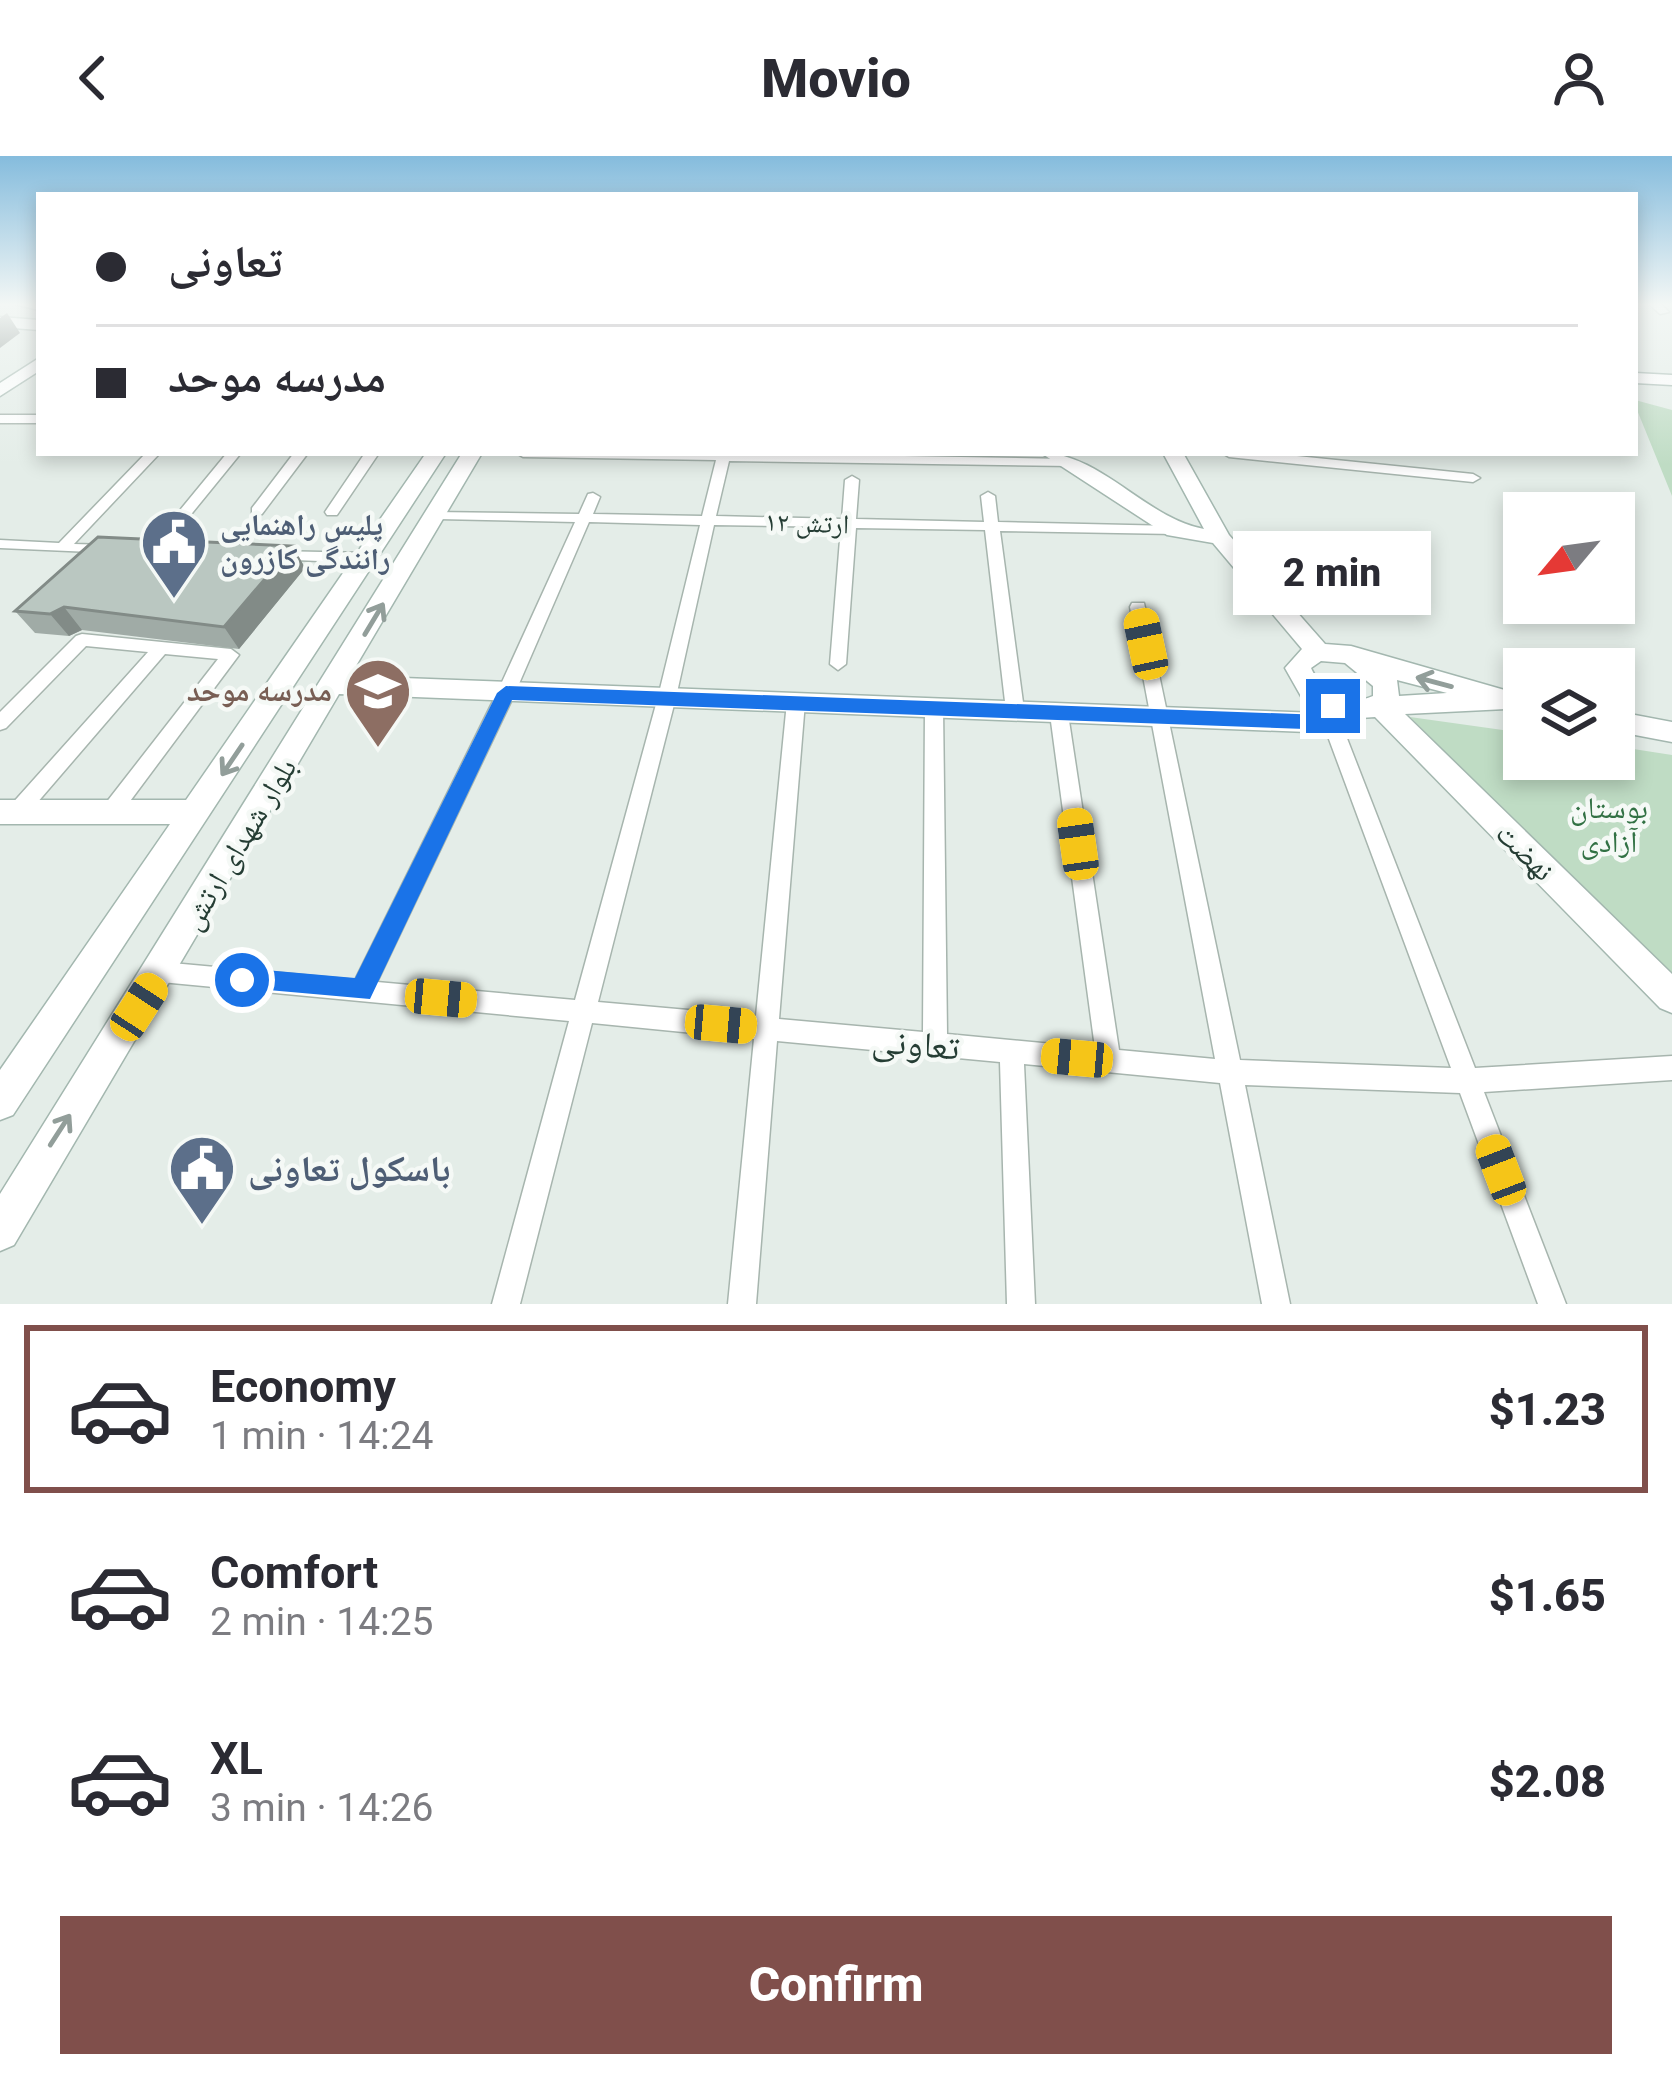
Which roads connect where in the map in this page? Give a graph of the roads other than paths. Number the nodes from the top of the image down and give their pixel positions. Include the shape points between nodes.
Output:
1 (36, 367) edge
2 (1638, 378) edge
3 (1672, 380) edge
4 (0, 391) edge
5 (1638, 394) edge
6 (1672, 397) edge
7 (0, 419) edge
8 (36, 419) edge
9 (150, 456) edge
10 (232, 456) edge
11 (299, 456) edge
12 (370, 456) edge
13 (434, 456) edge
14 (470, 456) edge
15 (723, 456) edge
16 (835, 456) edge
17 (1175, 456) edge
18 (1258, 456) edge
19 (1059, 458) edge
20 (1473, 478) dead end
21 (852, 480) dead end
22 (988, 496) dead end
23 (593, 497) dead end
24 (257, 511) dead end
25 (332, 512) dead end
26 (438, 514) junction
27 (586, 517) junction
28 (710, 520) junction
29 (849, 525) junction
30 (993, 526) junction
31 (1175, 530) junction
32 (1220, 538) junction
33 (0, 544) edge
34 (62, 548) junction
35 (153, 552) junction
36 (174, 553) edge
37 (261, 555) edge
38 (370, 558) junction
39 (1138, 607) dead end
40 (161, 648) junction
41 (1318, 652) junction
42 (1367, 663) junction
43 (838, 664) dead end
44 (334, 685) junction
45 (506, 693) junction
46 (667, 697) junction
47 (1503, 698) edge
48 (1503, 701) edge
49 (796, 702) junction
50 (1379, 706) junction
51 (934, 707) junction
52 (1015, 710) junction
53 (1059, 714) junction
54 (1333, 714) junction
55 (1162, 717) junction
56 (0, 723) edge
57 (1635, 725) edge
58 (1672, 732) edge
59 (8, 812) edge
60 (196, 812) junction
61 (109, 814) junction
62 (161, 972) junction
63 (362, 991) junction
64 (1672, 997) edge
65 (584, 1012) junction
66 (766, 1029) junction
67 (935, 1045) junction
68 (1012, 1052) junction
69 (1109, 1061) junction
70 (1672, 1068) edge
71 (1230, 1072) junction
72 (1467, 1081) junction
73 (0, 1102) edge
74 (13, 1188) edge
75 (0, 1231) edge
76 (506, 1304) edge
77 (742, 1304) edge
78 (1021, 1304) edge
79 (1276, 1304) edge
80 (1552, 1304) edge

1 - 4 street
2 - 3 street
5 - 6 street
7 - 8 street
9 - 34 street
10 - 35 street
11 - 24 street
12 - 25 street
13 - 38 street, بلوار شهدای ارتش
14 - 26 street, بلوار شهدای ارتش
15 - 28 street
16 - 19 street
17 - 32 street
18 - 20 street
19 - 31 street
21 - 29 street
22 - 30 street
23 - 27 street
26 - 27 street, ارتش ۱۲
44 -> 26 street, بلوار شهدای ارتش
27 - 28 street, ارتش ۱۲
27 - 45 street
28 - 29 street, ارتش ۱۲
28 - 46 street
29 - 30 street, ارتش ۱۲
29 - 43 street
30 - 31 street, ارتش ۱۲
30 - 52 street
31 - 32 street
32 - 41 street
33 - 34 street
34 - 35 street
35 - 36 street
37 - 38 street
38 -> 60 street, بلوار شهدای ارتش
39 - 55 street
40 - 56 street via 82,640
40 - 59 street
40 - 61 street via 231,655
41 - 42 street
41 - 54 street via 1298,668 1301,682
47 -> 42 street
42 - 50 street via 1386,682
44 - 45 street
44 - 62 street, بلوار شهدای ارتش
45 - 46 street
45 - 63 street
46 - 49 street
46 - 65 street
48 - 50 street
49 - 51 street
49 - 66 street
50 - 54 street
50 - 64 street, نهضت
51 - 52 street
51 - 67 street
52 - 53 street
53 - 55 street
53 - 69 street
54 - 55 street
54 - 72 street
55 - 71 street
57 - 58 street
59 - 61 street
60 - 61 street
60 - 73 street, بلوار شهدای ارتش
62 - 63 street, تعاونی
74 -> 62 street, بلوار شهدای ارتش
63 - 65 street, تعاونی
65 - 66 street, تعاونی
65 - 76 street
66 - 67 street, تعاونی
66 - 77 street
67 - 68 street, تعاونی
68 - 69 street, تعاونی
68 - 78 street
69 - 71 street, تعاونی
70 - 72 street, تعاونی
71 - 72 street, تعاونی
71 - 79 street
72 - 80 street
74 - 75 street, بلوار شهدای ارتش

